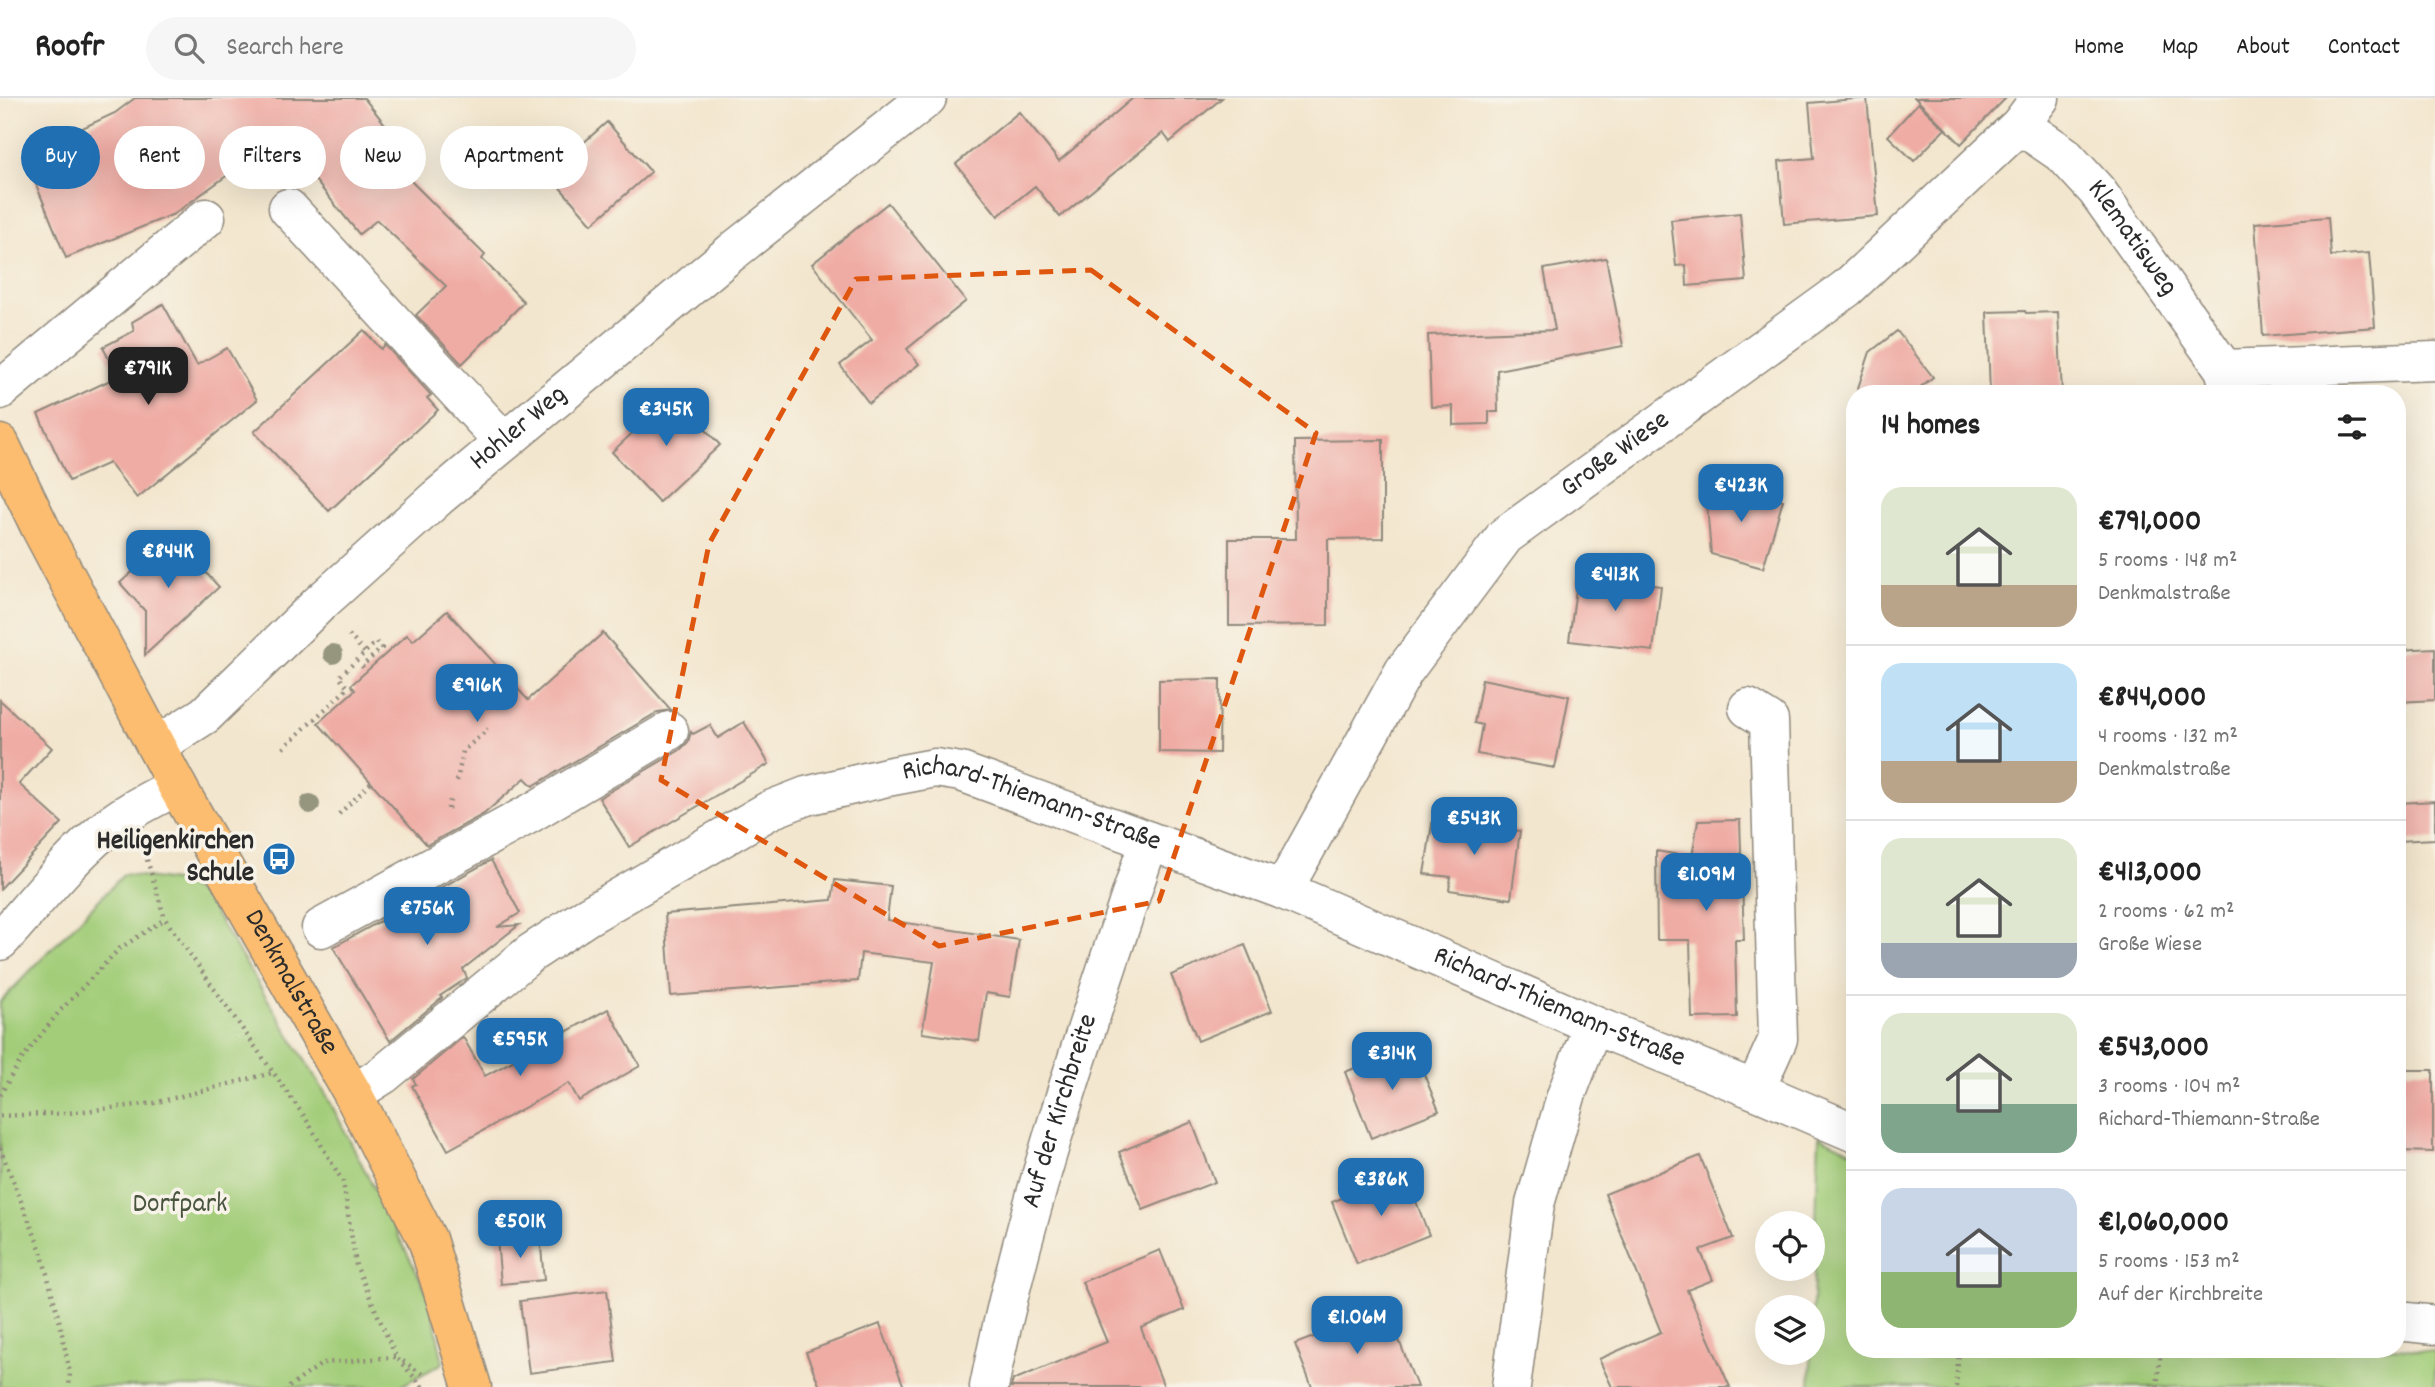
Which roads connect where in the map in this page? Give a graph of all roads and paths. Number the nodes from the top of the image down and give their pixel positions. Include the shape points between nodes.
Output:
1 (927, 98) edge
2 (2030, 112) edge
3 (288, 208) dead end
4 (206, 218) dead end
5 (2435, 361) edge
6 (2227, 381) edge
7 (0, 390) edge
8 (504, 442) junction
9 (0, 444) edge
10 (353, 639) dead end
11 (365, 653) junction
12 (366, 671) dead end
13 (1748, 708) dead end
14 (488, 729) dead end
15 (669, 731) dead end
16 (156, 746) junction
17 (283, 748) dead end
18 (457, 781) dead end
19 (371, 783) dead end
20 (177, 786) junction
21 (131, 810) junction
22 (339, 814) dead end
23 (1149, 841) junction
24 (1283, 890) junction
25 (165, 919) junction
26 (321, 928) dead end
27 (0, 942) edge
28 (1593, 1025) junction
29 (272, 1073) junction
30 (1755, 1090) junction
31 (354, 1094) junction
32 (0, 1095) edge
33 (0, 1116) edge
34 (1846, 1129) edge
35 (0, 1148) edge
36 (2406, 1322) edge
37 (2435, 1325) edge
38 (396, 1357) junction
39 (1958, 1358) edge
40 (2160, 1358) edge
41 (69, 1387) edge
42 (289, 1387) edge
43 (423, 1387) edge
44 (472, 1387) edge
45 (989, 1387) edge
46 (1511, 1387) edge
47 (1956, 1387) edge
48 (2157, 1387) edge

1 - 8 street, Hohler Weg via 732,252
2 - 6 street, Klematisweg via 2097,191
2 - 24 street, Große Wiese via 1847,288 1505,536 1404,671
3 - 8 street
4 - 7 street
5 - 6 street, Klematisweg
8 - 16 street, Hohler Weg via 319,604 205,715
9 - 16 main road, Denkmalstraße
10 - 11 path
11 - 12 path via 376,642 382,648 362,666
11 - 17 path via 339,677 348,688
13 - 30 street via 1769,721 1778,1039
14 - 18 path via 463,751
15 - 26 street
16 - 20 main road, Denkmalstraße
19 - 22 path
20 - 21 street
20 - 31 main road, Denkmalstraße
21 - 25 path
21 - 27 street via 81,851
23 - 24 street, Richard-Thiemann-Straße
23 - 31 street, Richard-Thiemann-Straße via 961,772 935,768 806,796 770,810 531,953
23 - 45 street, Auf der Kirchbreite via 1036,1187
24 - 28 street, Richard-Thiemann-Straße
25 - 29 path
25 - 32 path via 119,948 59,1012
28 - 30 street, Richard-Thiemann-Straße
28 - 46 street via 1566,1096 1535,1204
29 - 33 path via 154,1103
29 - 38 path via 344,1182 356,1265
30 - 34 street, Richard-Thiemann-Straße
31 - 44 main road, Denkmalstraße via 427,1239
35 - 41 path via 41,1251 59,1320
36 - 37 street
38 - 42 path via 323,1363
38 - 43 path
39 - 47 path
40 - 48 path

